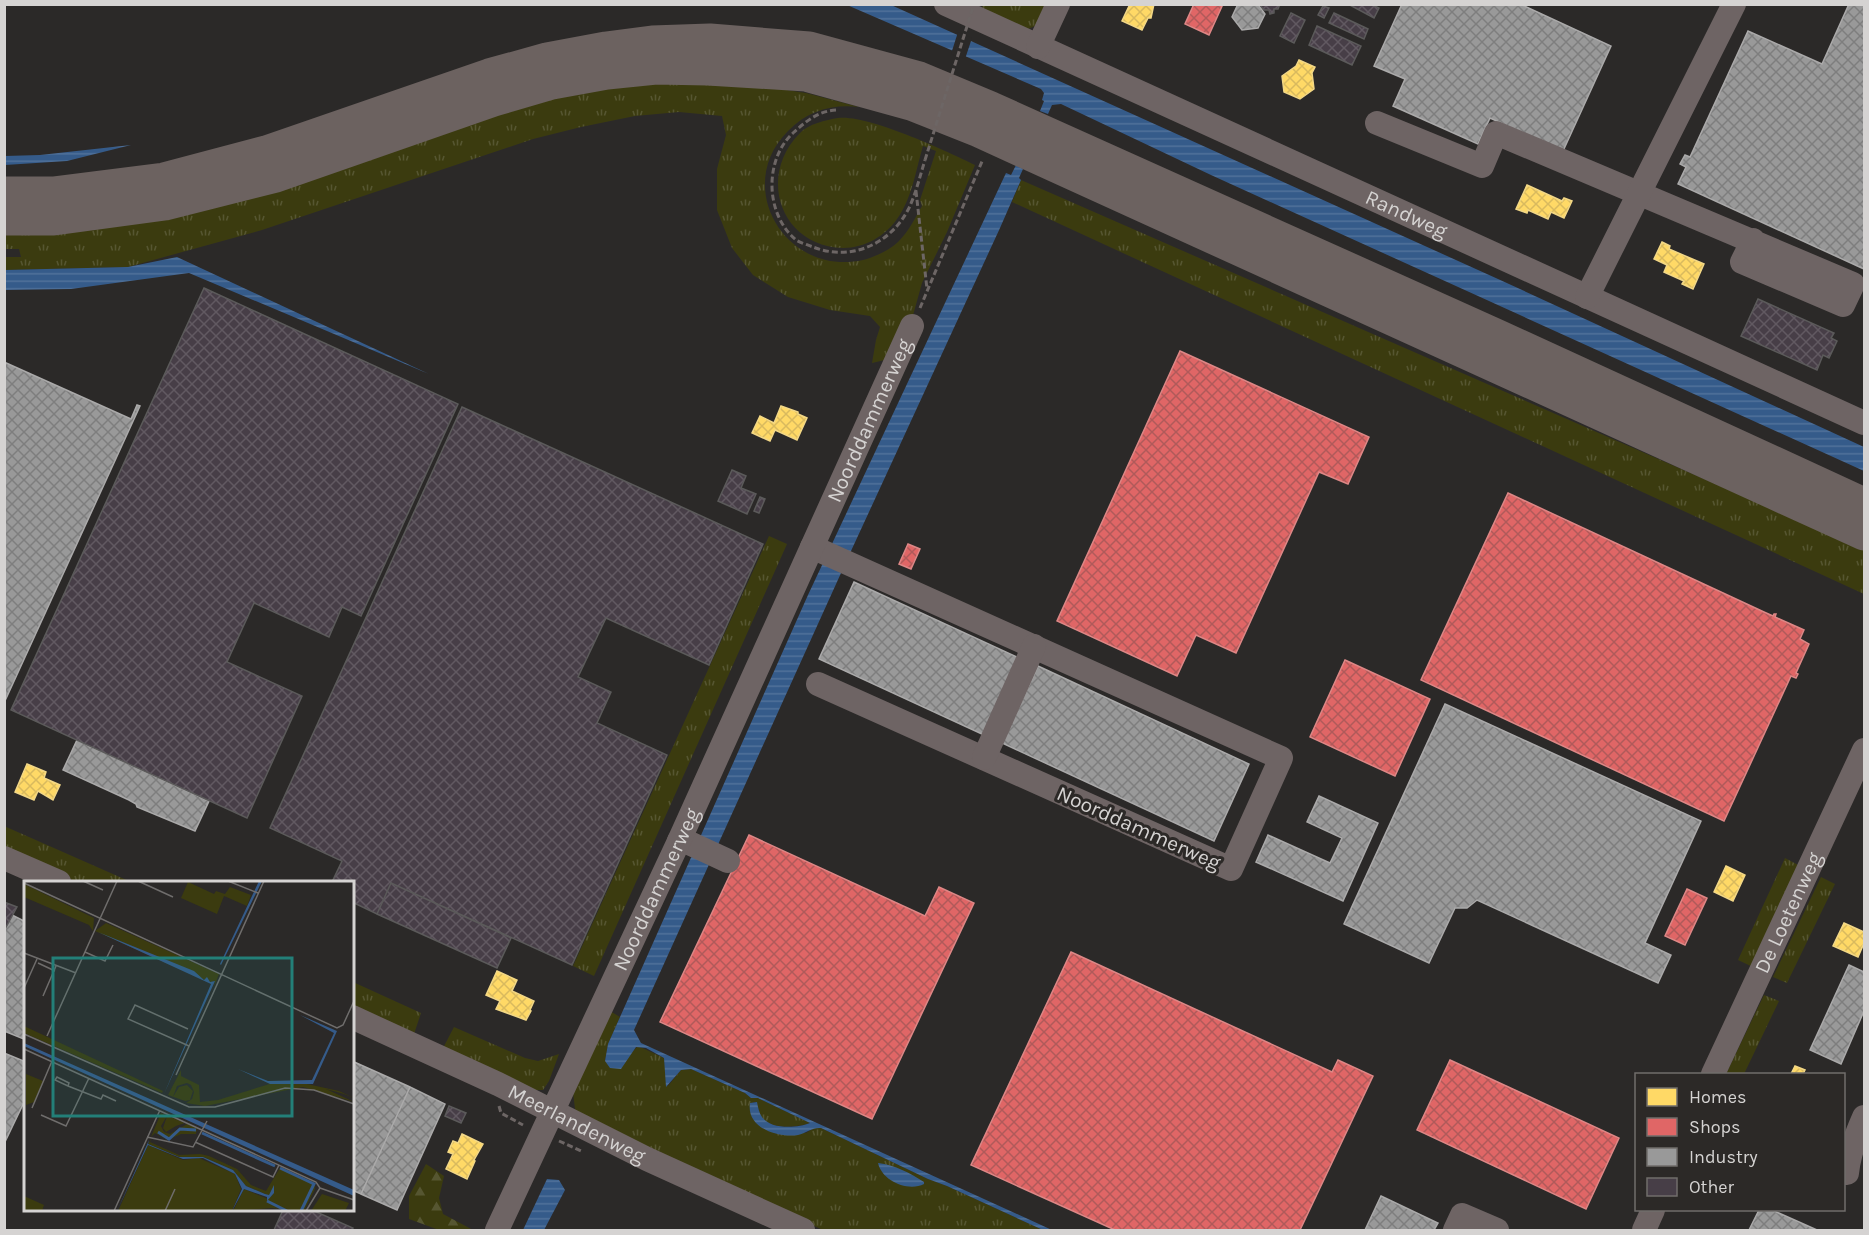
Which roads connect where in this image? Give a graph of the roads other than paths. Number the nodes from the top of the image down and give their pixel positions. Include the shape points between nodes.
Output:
1 (946, 4) edge
2 (1058, 4) edge
3 (1734, 4) edge
4 (1038, 47) junction
5 (1377, 123) dead end
6 (1640, 192) junction
7 (4, 193) edge
8 (4, 219) edge
9 (1753, 240) dead end
10 (1587, 297) junction
11 (912, 326) dead end
12 (1864, 423) edge
13 (1864, 504) edge
14 (1864, 534) edge
15 (815, 549) junction
16 (1034, 646) junction
17 (818, 684) dead end
18 (1864, 750) edge
19 (984, 758) junction
20 (683, 842) junction
21 (4, 858) edge
22 (726, 860) dead end
23 (57, 881) edge
24 (354, 1018) edge
25 (1713, 1073) edge
26 (553, 1112) junction
27 (1861, 1132) edge
28 (1852, 1174) edge
29 (1652, 1211) edge
30 (497, 1230) edge
31 (802, 1230) edge
32 (1455, 1230) edge
33 (1497, 1230) edge
34 (1644, 1230) edge

1 - 4 street, Randweg
2 - 4 street
3 - 6 street
4 - 10 street, Randweg
5 - 6 street via 1482,166 1496,133
6 - 9 street
6 - 10 street
7 - 13 highway via 53,193 164,179 266,152 547,58 652,42 710,40 809,48 920,78 992,108
8 - 14 highway via 54,219 165,204 276,176 494,100 607,73 697,68 806,75 911,104 979,130
10 - 12 street, Randweg
11 - 15 street, Noorddammerweg
15 - 16 street, Noorddammerweg
15 - 20 street, Noorddammerweg
16 - 19 street
16 - 19 street, Noorddammerweg via 1281,758 1277,768 1231,869
17 - 19 street, Noorddammerweg
18 - 25 street, De Loetenweg
20 - 22 street
20 - 26 street, Noorddammerweg
21 - 23 street
24 - 26 street, Meerlandenweg
26 - 30 street, Noorddammerweg
26 - 31 street, Meerlandenweg via 647,1160
27 - 28 street
29 - 34 street
32 - 33 street via 1462,1215

